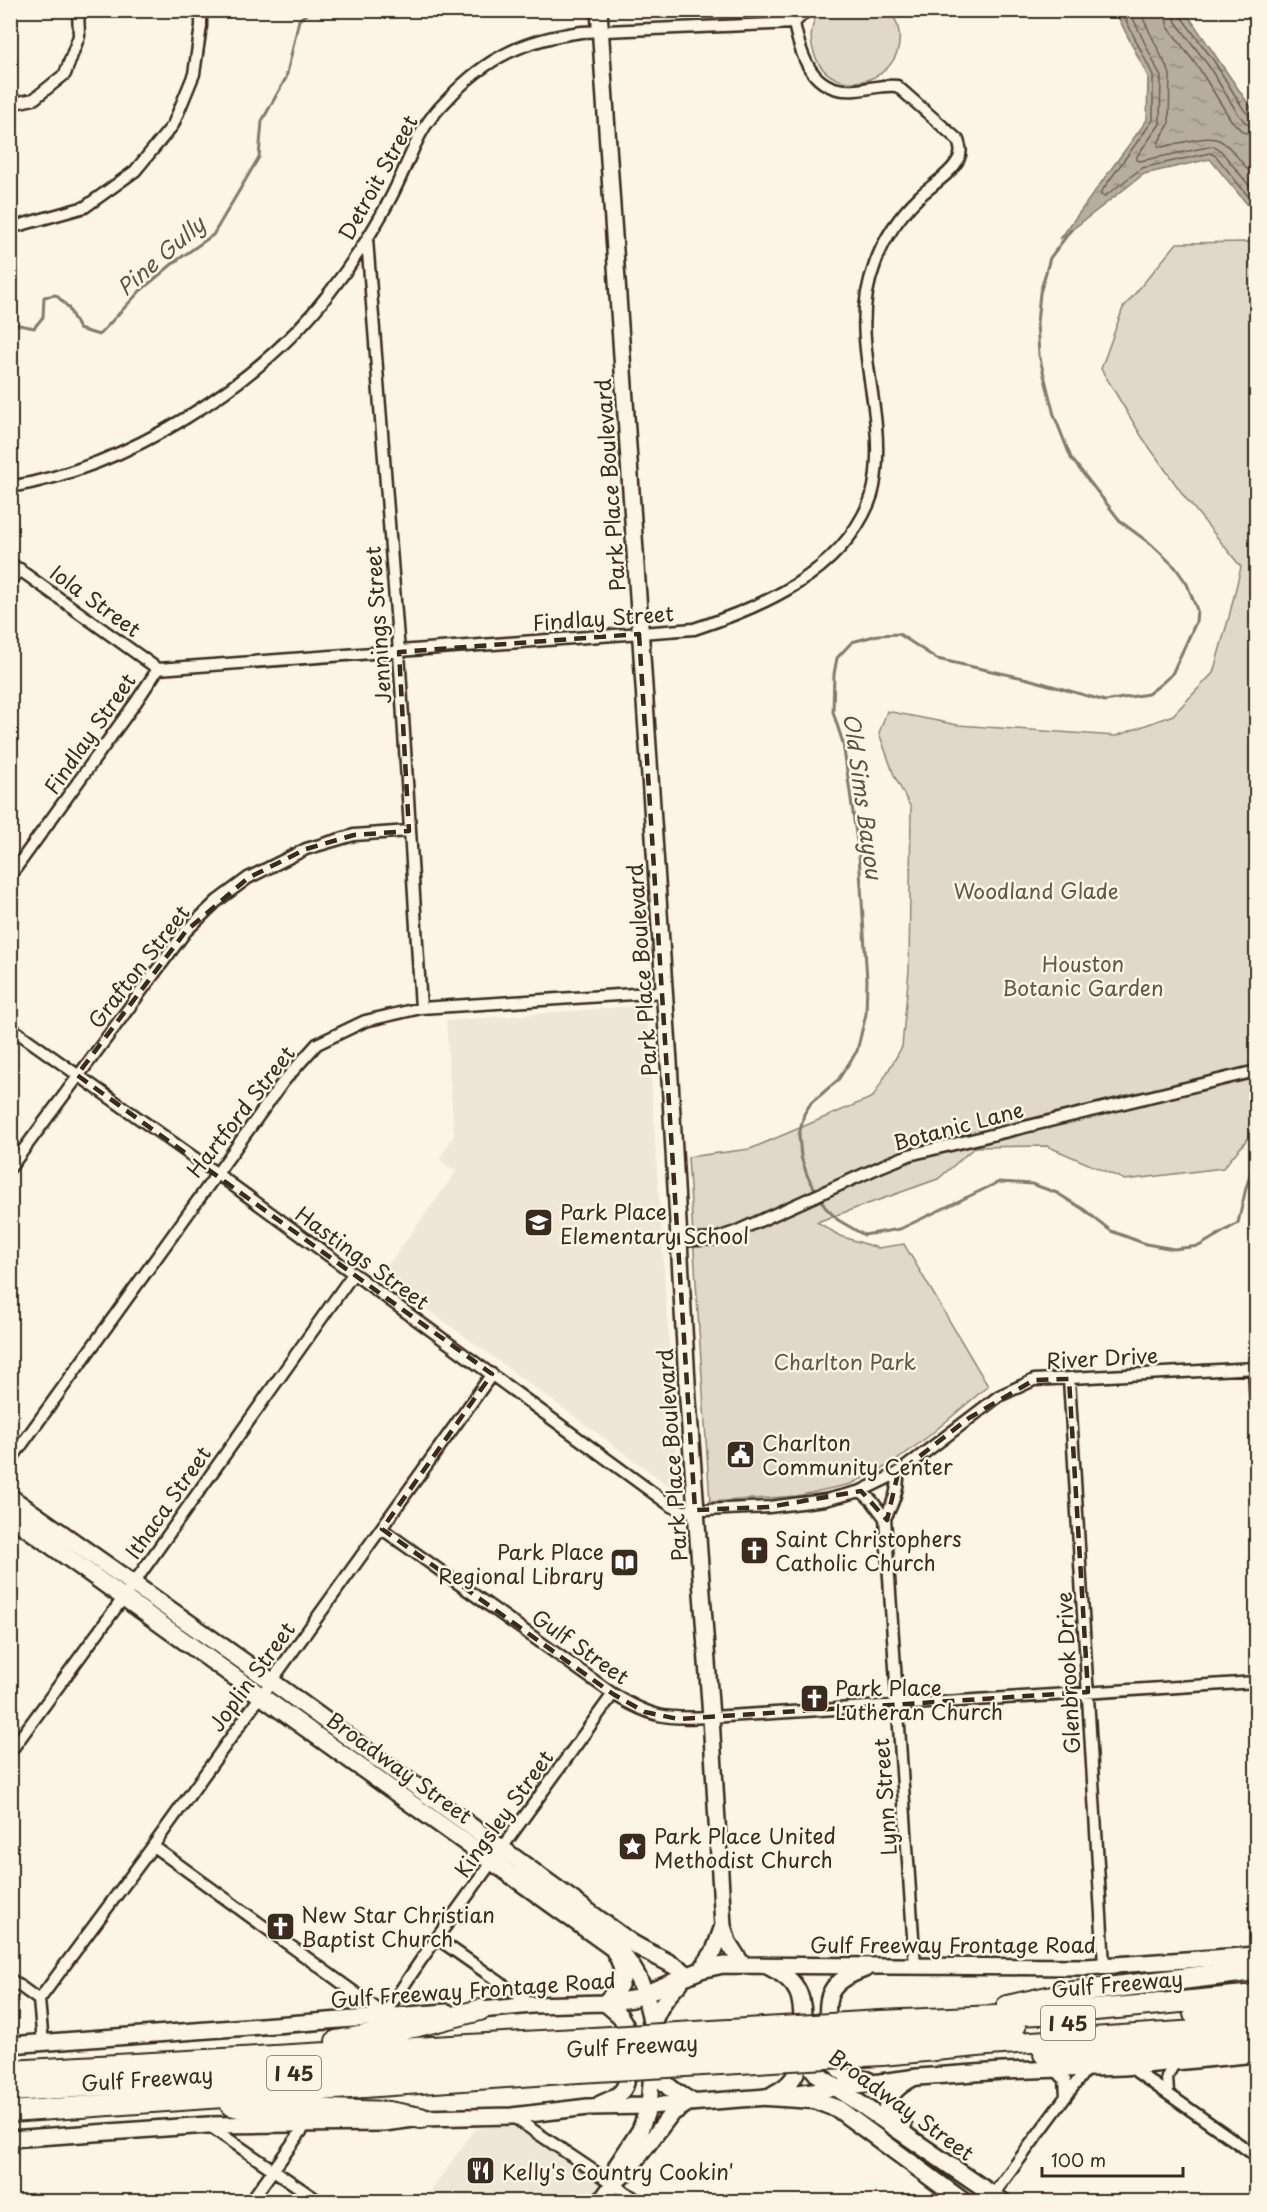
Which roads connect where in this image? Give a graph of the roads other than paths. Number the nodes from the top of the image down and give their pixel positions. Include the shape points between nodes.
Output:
1 (78, 10) edge
2 (201, 10) edge
3 (598, 10) edge
4 (807, 10) edge
5 (794, 23) junction
6 (600, 30) junction
7 (10, 104) edge
8 (10, 228) edge
9 (367, 239) junction
10 (10, 487) edge
11 (15, 566) edge
12 (10, 582) edge
13 (639, 634) junction
14 (399, 652) junction
15 (158, 669) junction
16 (409, 831) junction
17 (10, 876) edge
18 (664, 992) junction
19 (422, 1008) junction
20 (10, 1027) edge
21 (1257, 1071) edge
22 (77, 1075) junction
23 (10, 1168) edge
24 (216, 1173) junction
25 (679, 1241) junction
26 (353, 1274) junction
27 (1255, 1369) edge
28 (492, 1374) junction
29 (1069, 1379) junction
30 (1257, 1405) edge
31 (10, 1461) edge
32 (898, 1473) junction
33 (861, 1491) junction
34 (10, 1497) edge
35 (695, 1510) junction
36 (10, 1516) edge
37 (885, 1518) junction
38 (382, 1528) junction
39 (128, 1590) junction
40 (1257, 1682) edge
41 (266, 1688) junction
42 (1088, 1692) junction
43 (613, 1694) junction
44 (898, 1704) junction
45 (711, 1718) junction
46 (10, 1752) edge
47 (153, 1846) junction
48 (497, 1855) junction
49 (723, 1926) junction
50 (438, 1939) junction
51 (607, 1942) junction
52 (1257, 1955) edge
53 (742, 1964) junction
54 (1104, 1965) junction
55 (874, 1966) junction
56 (915, 1966) junction
57 (770, 1967) junction
58 (1257, 1970) edge
59 (695, 1972) junction
60 (10, 1979) edge
61 (352, 1992) junction
62 (644, 1995) junction
63 (1257, 1995) edge
64 (39, 2000) junction
65 (605, 2003) junction
66 (532, 2005) junction
67 (1257, 2009) edge
68 (480, 2010) junction
69 (387, 2016) junction
70 (963, 2016) junction
71 (360, 2018) junction
72 (652, 2026) junction
73 (1257, 2027) edge
74 (881, 2038) junction
75 (43, 2043) junction
76 (10, 2045) edge
77 (988, 2045) junction
78 (1257, 2046) edge
79 (805, 2052) junction
80 (1257, 2054) edge
81 (279, 2055) junction
82 (577, 2056) junction
83 (653, 2062) junction
84 (1174, 2063) junction
85 (1124, 2067) junction
86 (1087, 2068) junction
87 (1054, 2069) junction
88 (10, 2071) edge
89 (912, 2078) junction
90 (875, 2081) junction
91 (834, 2087) junction
92 (10, 2091) edge
93 (1168, 2093) junction
94 (1066, 2096) junction
95 (203, 2097) junction
96 (767, 2097) junction
97 (692, 2102) junction
98 (649, 2106) junction
99 (588, 2107) junction
100 (10, 2112) edge
101 (513, 2116) junction
102 (421, 2118) junction
103 (208, 2125) junction
104 (305, 2126) junction
105 (909, 2138) junction
106 (10, 2139) edge
107 (1257, 2156) edge
108 (273, 2169) junction
109 (968, 2179) junction
110 (614, 2183) junction
111 (995, 2199) edge
112 (957, 2200) edge
113 (250, 2202) edge
114 (320, 2202) edge
115 (600, 2202) edge
116 (640, 2202) edge

1 - 7 street via 79,36 64,74 34,99
2 - 8 street via 194,74 173,125 135,171 85,207
3 - 6 main road, Park Place Boulevard
4 - 5 street
5 - 6 street, Detroit Street
5 - 13 street, Findlay Street via 806,65 823,83 849,90 897,86 958,140 959,159 899,220 872,271 863,339 876,427 876,469 870,501 860,520 841,546 810,575 765,603 694,629
6 - 9 street, Detroit Street via 527,44 476,71 432,116
6 - 13 main road, Park Place Boulevard
9 - 10 street, Detroit Street via 330,293 298,328 200,409 117,454 73,471
9 - 14 street, Jennings Street
11 - 12 street
11 - 15 street, Iola Street
13 - 14 street, Findlay Street
13 - 18 main road, Park Place Boulevard
14 - 15 street, Findlay Street
14 - 16 street, Jennings Street
15 - 17 street, Findlay Street
16 - 19 street, Jennings Street
16 - 22 street, Grafton Street via 354,835 306,849 248,878 186,931
18 - 19 street, Hartford Street
18 - 25 main road, Park Place Boulevard
19 - 24 street, Hartford Street via 365,1021 317,1044 283,1082
20 - 22 street, Hastings Street
21 - 25 street, Botanic Lane via 927,1150 715,1239
22 - 23 street, Grafton Street
22 - 24 street, Hastings Street
24 - 26 street, Hastings Street
24 - 31 street, Hartford Street
25 - 35 main road, Park Place Boulevard
26 - 28 street, Hastings Street
26 - 39 street, Ithaca Street
27 - 29 street, River Drive
27 - 30 street
28 - 35 street, Hastings Street via 671,1506
28 - 38 street, Joplin Street
29 - 32 street, River Drive via 1034,1380 999,1396
29 - 42 street, Glenbrook Drive
32 - 33 street, River Drive
32 - 37 street, Lynn Street via 899,1483
33 - 35 street, River Drive via 777,1506
33 - 37 street
34 - 39 main road, Broadway Street
35 - 45 main road, Park Place Boulevard
36 - 39 main road, Broadway Street
37 - 44 street, Lynn Street
38 - 41 street, Joplin Street
38 - 43 street, Gulf Street
39 - 41 main road, Broadway Street
39 - 46 street, Ithaca Street
40 - 42 street, Gulf Street
41 - 47 street, Joplin Street
41 - 48 main road, Broadway Street
42 - 44 street, Gulf Street
42 - 54 street, Glenbrook Drive
43 - 45 street, Gulf Street via 662,1717
43 - 48 street, Kingsley Street
44 - 45 street, Gulf Street
44 - 56 street, Lynn Street
45 - 49 main road, Park Place Boulevard
47 - 61 street
47 - 64 street, Joplin Street
48 - 50 street, Kingsley Street
48 - 51 main road, Broadway Street
48 - 59 main road, Broadway Street via 646,1952
49 - 53 main road, Park Place Boulevard
49 - 59 main road, Park Place Boulevard via 714,1951
50 - 66 street
50 - 69 street, Kingsley Street via 392,2003
51 - 62 main road, Broadway Street via 629,1961
51 - 65 main road via 617,1954 622,1970 620,1988
52 - 54 main road, Gulf Freeway Frontage Road
53 - 57 main road, Gulf Freeway Frontage Road
53 - 59 main road, Gulf Freeway Frontage Road
54 - 56 main road, Gulf Freeway Frontage Road
55 - 56 main road, Gulf Freeway Frontage Road
55 - 57 main road, Gulf Freeway Frontage Road
55 - 90 main road via 840,1980 827,2011 839,2069 850,2076
57 - 79 main road, Broadway Street via 789,1981 804,2006
58 - 70 highway via 1066,1993
59 - 62 main road, Gulf Freeway Frontage Road
59 - 72 main road via 666,1996
60 - 64 street
61 - 69 street
61 - 71 street via 360,2007
62 - 65 main road, Gulf Freeway Frontage Road
62 - 72 main road, Broadway Street
63 - 70 highway, Gulf Freeway / I 45 via 1063,2013
64 - 75 street
65 - 66 main road, Gulf Freeway Frontage Road
65 - 99 main road via 625,2024 626,2085 610,2100
66 - 68 main road, Gulf Freeway Frontage Road
67 - 74 highway, Gulf Freeway / I 45
68 - 69 main road, Gulf Freeway Frontage Road
68 - 81 highway via 402,2029 310,2044
69 - 71 main road, Gulf Freeway Frontage Road
70 - 74 highway, Gulf Freeway / I 45
71 - 75 main road, Gulf Freeway Frontage Road
72 - 83 main road, Broadway Street
73 - 77 highway, Gulf Freeway / I 45
74 - 77 highway, Gulf Freeway / I 45
74 - 82 highway, Gulf Freeway / I 45, bridge
75 - 76 main road, Gulf Freeway Frontage Road
77 - 78 highway via 1037,2054
79 - 91 main road, Broadway Street via 818,2075
79 - 96 main road via 786,2087
80 - 84 main road
81 - 82 highway, Gulf Freeway / I 45
81 - 88 highway, Gulf Freeway / I 45
82 - 92 highway, Gulf Freeway / I 45
82 - 95 highway, Gulf Freeway / I 45
83 - 97 main road via 661,2079
83 - 98 main road
84 - 85 main road
84 - 93 street via 1167,2077
85 - 86 main road
85 - 93 street
86 - 87 main road
86 - 94 street
87 - 89 main road
87 - 94 street via 1065,2080
89 - 90 main road
89 - 105 main road via 898,2086 888,2109 891,2117 905,2126
90 - 91 main road
91 - 96 main road
91 - 105 main road, Broadway Street
93 - 107 street
94 - 111 street
95 - 100 highway, Gulf Freeway / I 45
95 - 102 highway via 238,2107 389,2112
96 - 97 main road
96 - 112 main road, Broadway Street via 814,2100 838,2109
97 - 98 main road
97 - 110 main road via 670,2114 627,2172
98 - 99 main road
98 - 110 main road via 640,2130 617,2165
99 - 101 main road
101 - 102 main road
101 - 110 street
102 - 104 main road
103 - 104 main road
103 - 106 main road
103 - 108 street
104 - 108 street
105 - 109 main road, Broadway Street
108 - 113 street
108 - 114 street
109 - 111 main road, Broadway Street
109 - 112 street
110 - 115 main road
110 - 116 street

